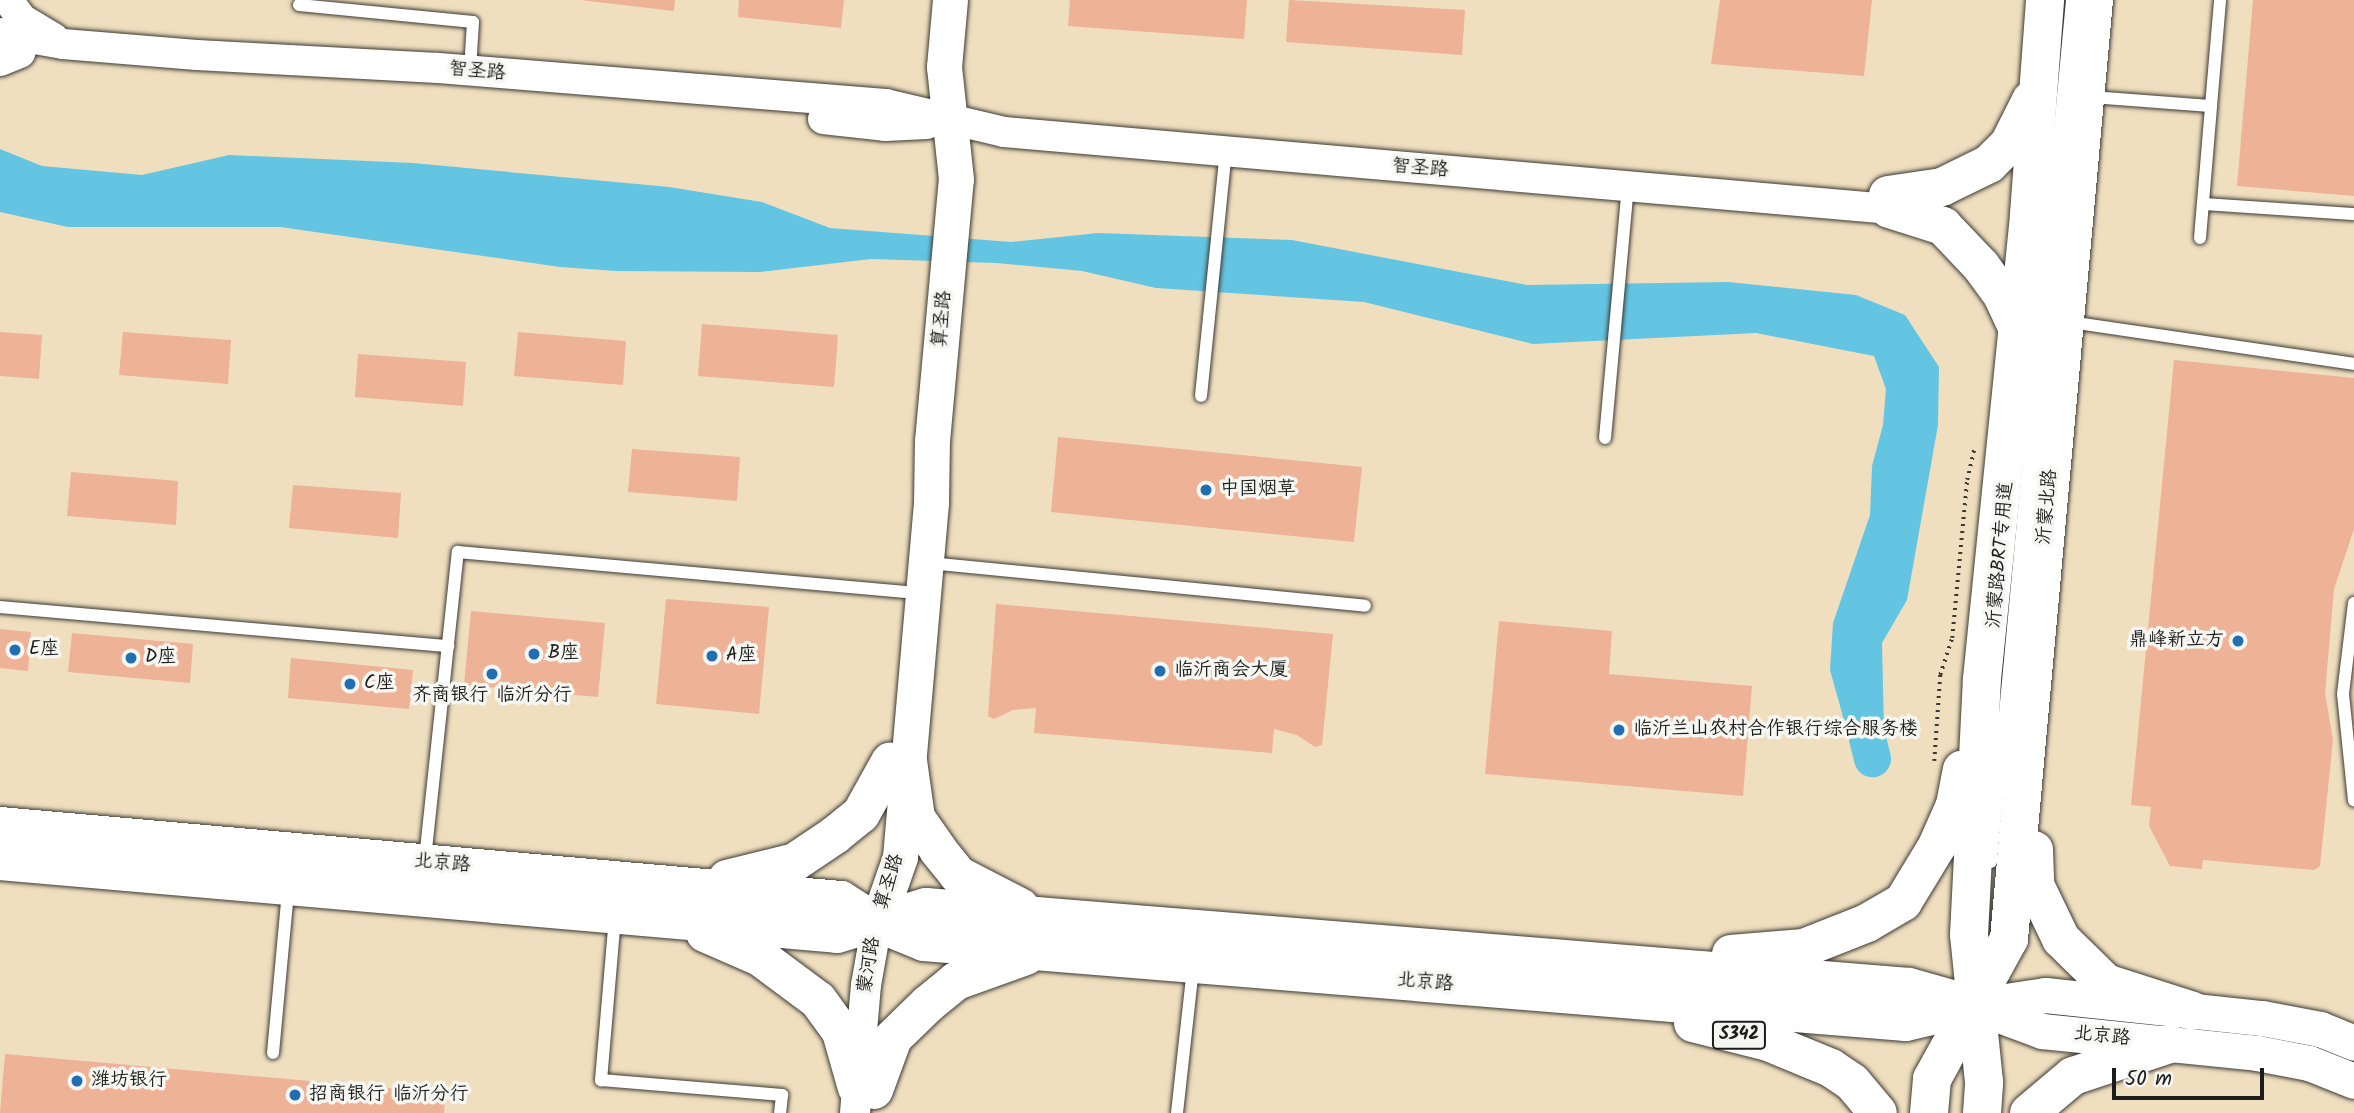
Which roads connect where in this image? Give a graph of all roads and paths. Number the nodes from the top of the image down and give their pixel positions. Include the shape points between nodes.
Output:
1 (8, 0) edge
2 (950, 0) edge
3 (968, 0) edge
4 (2045, 0) edge
5 (2072, 0) edge
6 (2094, 0) edge
7 (2220, 0) edge
8 (299, 5) dead end
9 (63, 44) junction
10 (5, 49) edge
11 (470, 71) junction
12 (2038, 86) junction
13 (2086, 97) junction
14 (2211, 106) junction
15 (951, 123) junction
16 (1226, 151) junction
17 (1628, 187) junction
18 (1889, 202) junction
19 (2203, 204) junction
20 (2354, 214) edge
21 (2200, 238) dead end
22 (937, 282) junction
23 (2066, 321) junction
24 (2018, 329) junction
25 (2354, 364) edge
26 (1201, 396) dead end
27 (1605, 438) dead end
28 (926, 563) junction
29 (905, 592) junction
30 (2354, 603) edge
31 (1365, 606) dead end
32 (0, 607) edge
33 (448, 646) junction
34 (1982, 679) junction
35 (2031, 712) junction
36 (899, 762) junction
37 (2354, 800) edge
38 (0, 826) edge
39 (0, 861) edge
40 (425, 863) junction
41 (1989, 883) dead end
42 (288, 886) junction
43 (677, 903) junction
44 (615, 915) junction
45 (877, 923) junction
46 (1039, 934) junction
47 (1984, 937) dead end
48 (1615, 963) junction
49 (1194, 964) junction
50 (1579, 995) junction
51 (1975, 1006) junction
52 (2193, 1011) junction
53 (2354, 1043) edge
54 (2170, 1044) junction
55 (273, 1053) dead end
56 (2354, 1081) edge
57 (864, 1101) edge
58 (780, 1113) edge
59 (1177, 1113) edge
60 (1878, 1113) edge
61 (1929, 1113) edge
62 (1968, 1113) edge
63 (1982, 1113) edge
64 (2029, 1113) edge

1 - 9 street via 22,19
2 - 15 main road, 算圣路 via 944,67
3 - 15 main road, 算圣路 via 963,69
4 - 12 main road
5 - 41 lane, 沂蒙路BRT专用道
6 - 13 main road, 沂蒙北路
7 - 14 lane
8 - 11 lane via 472,22
9 - 10 street, 智圣路
9 - 11 street, 智圣路
10 - 15 street, 智圣路 via 498,87 885,126
11 - 15 street, 智圣路 via 886,104
12 - 18 main road via 2009,144 1989,164 1942,187
12 - 24 main road
13 - 14 lane
13 - 23 main road, 沂蒙北路
14 - 19 lane
15 - 16 street, 智圣路 via 1004,132
15 - 18 street, 智圣路 via 1041,120
15 - 22 main road, 算圣路 via 937,176 943,217
16 - 17 street, 智圣路
16 - 26 lane
17 - 18 street, 智圣路
17 - 27 lane
18 - 24 main road via 1943,226 1982,266 2003,295
19 - 20 lane
19 - 21 lane
22 - 28 main road, 算圣路
22 - 29 main road, 算圣路
23 - 25 lane
23 - 35 main road, 沂蒙北路
24 - 34 main road
28 - 31 lane
28 - 36 main road, 算圣路
29 - 33 lane via 458,552
29 - 36 main road, 算圣路
30 - 37 lane via 2343,694
32 - 33 lane
33 - 40 lane
34 - 48 main road via 1955,805 1918,882 1902,902 1867,923 1804,948
34 - 51 main road via 1969,935
35 - 51 main road, 沂蒙北路 via 2009,939
35 - 52 main road via 2035,885 2049,922 2106,983
36 - 43 main road via 861,814 795,862
36 - 45 main road, 算圣路
36 - 46 main road via 916,818 958,875
38 - 40 main road, 北京路
39 - 42 main road, 北京路
40 - 43 main road, 北京路
42 - 44 main road, 北京路
42 - 55 lane
43 - 44 main road, 北京路
43 - 45 main road, 北京路 via 841,900
43 - 57 main road via 818,1000 841,1032
44 - 58 lane via 601,1080 782,1094
45 - 46 main road, 北京路 via 926,907
45 - 57 street, 蒙河路 via 866,985
46 - 48 main road, 北京路
46 - 49 main road, 北京路
46 - 57 main road via 956,981 928,1004 893,1038
47 - 51 lane
48 - 51 main road, 北京路 via 1909,987
49 - 50 main road, 北京路
49 - 59 lane
50 - 51 main road, 北京路 via 1906,1022
50 - 60 main road, S342 via 1768,1042 1852,1082
51 - 52 main road, 北京路 via 2045,995
51 - 54 main road, 北京路 via 2042,1031
51 - 61 main road, 沂蒙北路 via 1932,1079
51 - 62 lane
51 - 63 main road via 1984,1082
52 - 53 main road, 北京路 via 2262,1017 2320,1029
54 - 56 main road, 北京路 via 2257,1052 2309,1063
54 - 64 main road via 2073,1076

